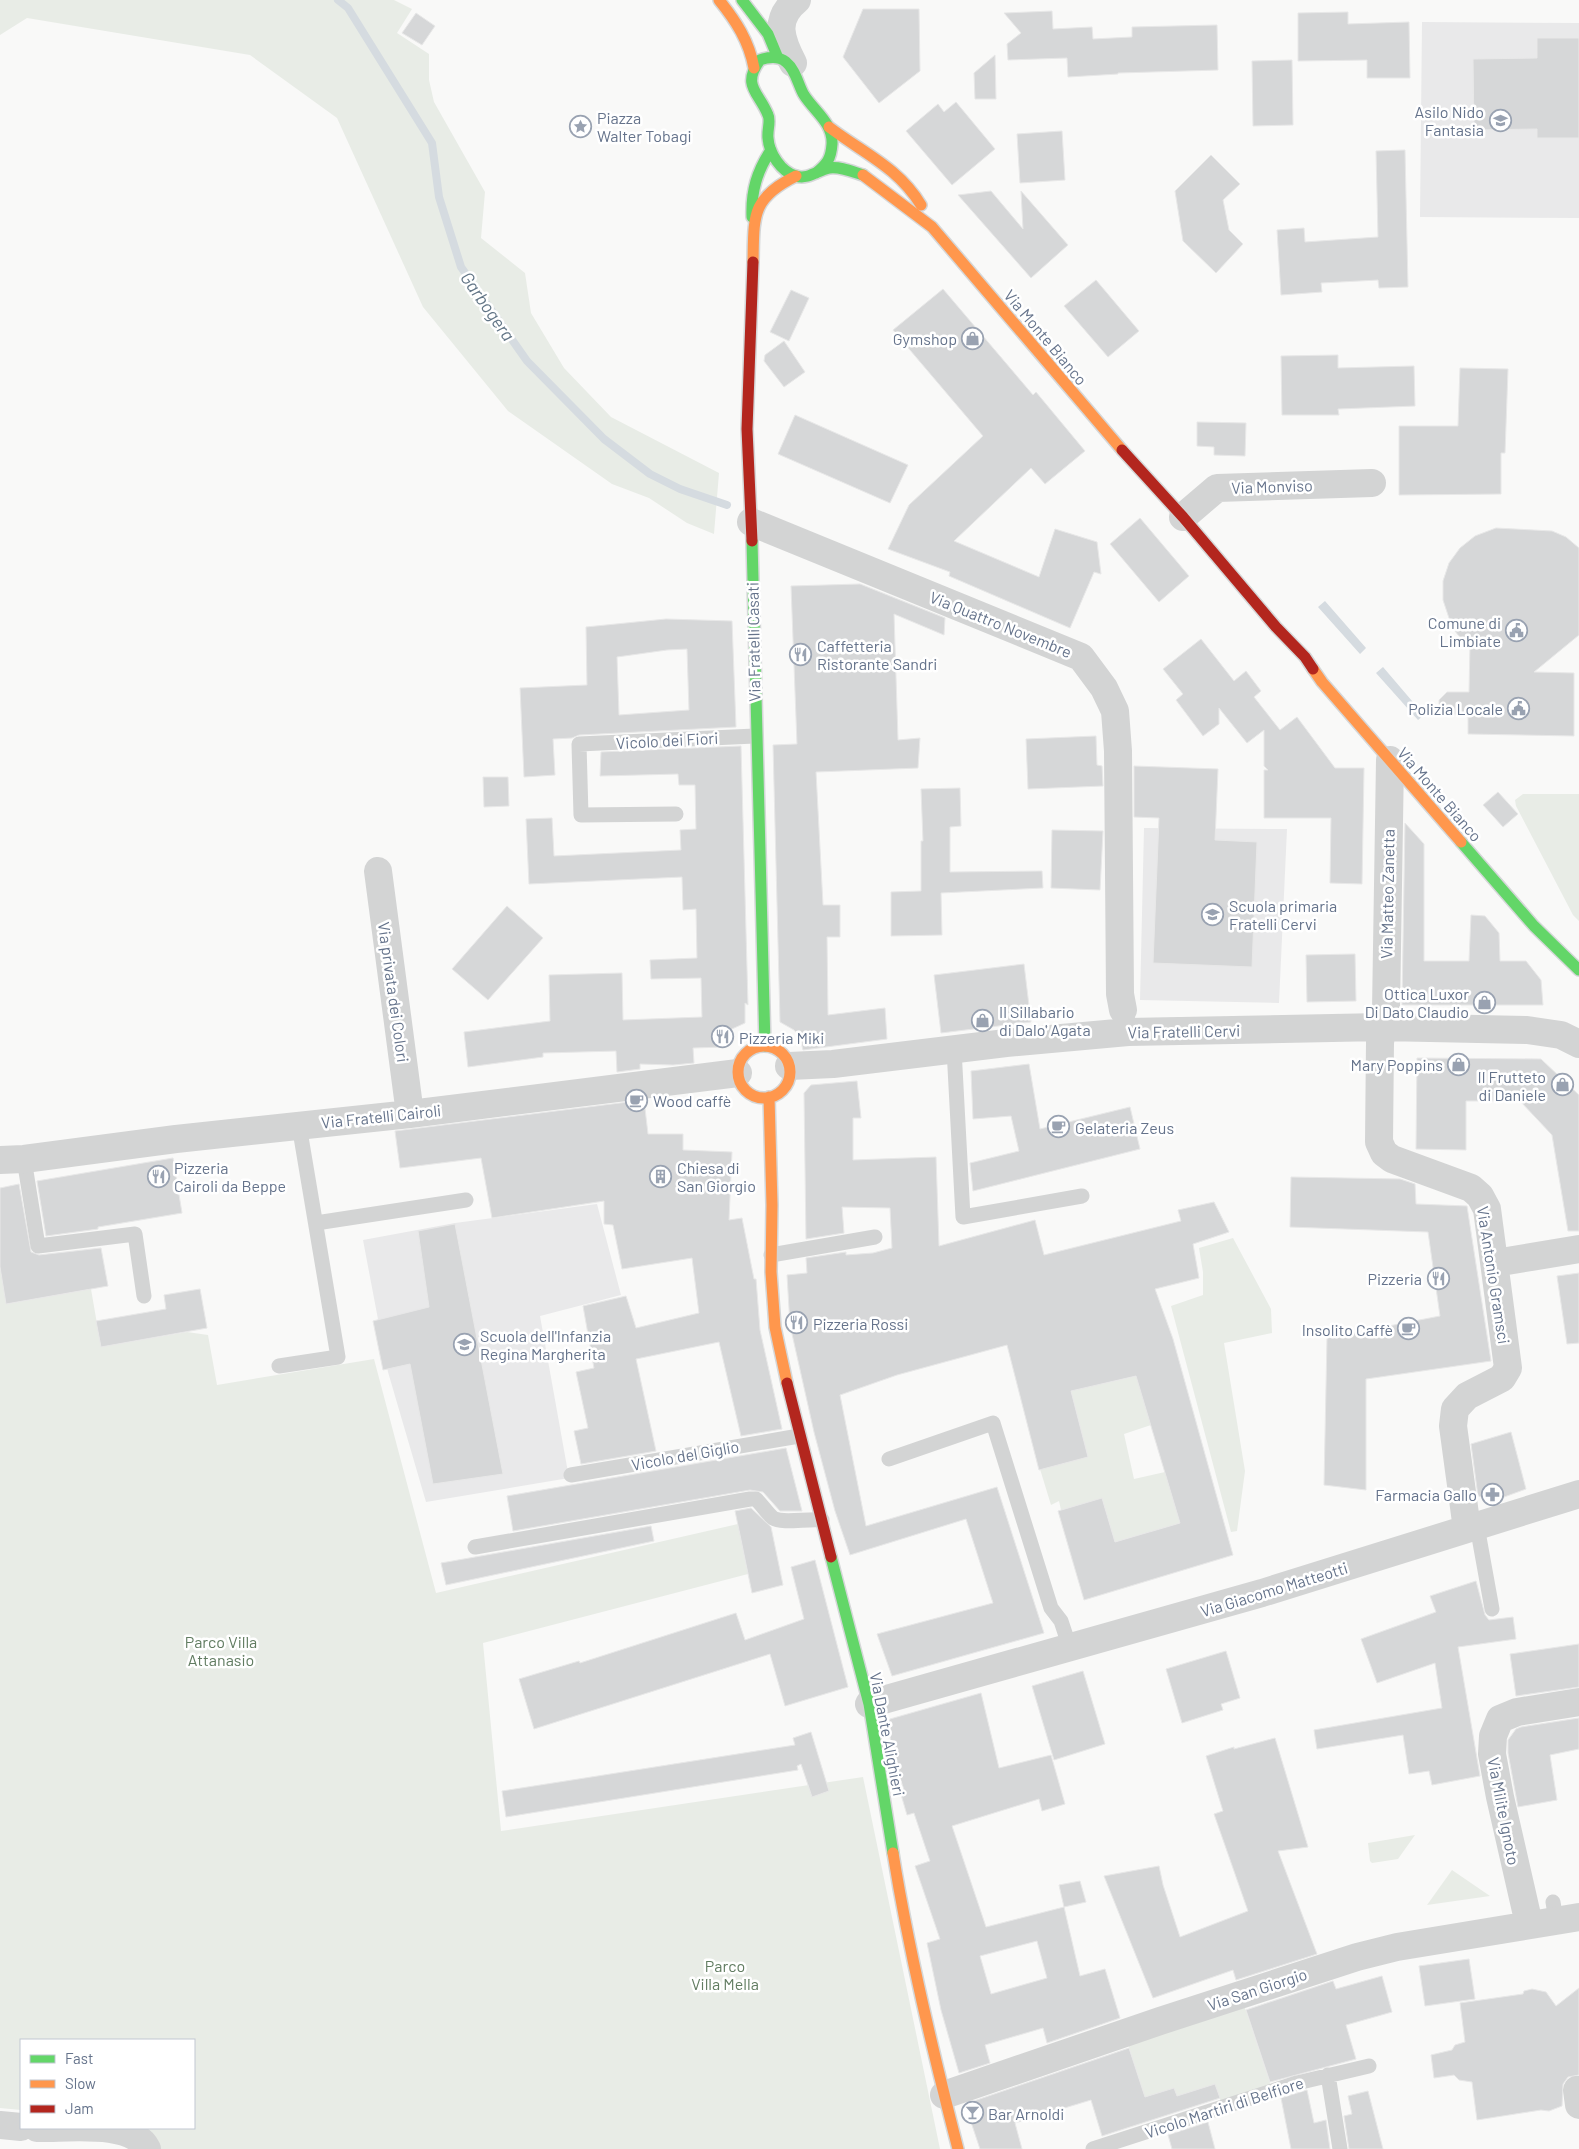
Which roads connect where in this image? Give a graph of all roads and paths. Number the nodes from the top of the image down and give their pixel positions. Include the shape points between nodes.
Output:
1 (719, 0) edge
2 (742, 0) edge
3 (793, 1) edge
4 (787, 67) junction
5 (754, 68) junction
6 (829, 127) junction
7 (771, 150) junction
8 (816, 173) junction
9 (796, 176) junction
10 (932, 227) junction
11 (754, 239) junction
12 (1372, 483) dead end
13 (1175, 518) junction
14 (751, 522) junction
15 (1302, 672) dead end
16 (1322, 682) junction
17 (755, 736) junction
18 (1390, 760) junction
19 (676, 814) dead end
20 (378, 870) dead end
21 (1534, 926) junction
22 (1579, 970) edge
23 (1567, 974) dead end
24 (1125, 1021) junction
25 (1382, 1028) junction
26 (1579, 1044) edge
27 (765, 1046) junction
28 (954, 1049) junction
29 (789, 1066) junction
30 (738, 1073) junction
31 (769, 1097) junction
32 (410, 1114) junction
33 (299, 1125) junction
34 (12, 1160) edge
35 (1082, 1196) dead end
36 (466, 1200) dead end
37 (316, 1223) junction
38 (875, 1237) dead end
39 (1579, 1250) edge
40 (771, 1255) junction
41 (1495, 1264) junction
42 (144, 1296) dead end
43 (279, 1366) dead end
44 (799, 1436) junction
45 (889, 1459) dead end
46 (571, 1475) dead end
47 (1579, 1494) edge
48 (822, 1520) junction
49 (1472, 1528) junction
50 (475, 1547) dead end
51 (1492, 1609) dead end
52 (1070, 1648) junction
53 (1579, 1702) edge
54 (869, 1704) junction
55 (1563, 1913) edge
56 (1529, 1924) junction
57 (1368, 2066) dead end
58 (1328, 2075) junction
59 (944, 2095) junction
60 (0, 2125) edge
61 (20, 2127) edge
62 (115, 2129) edge
63 (147, 2149) edge
64 (958, 2149) edge
65 (1092, 2149) edge
66 (1340, 2149) edge

1 - 5 street via 742,32
2 - 4 street via 769,32
3 - 4 street via 781,24
4 - 5 street via 769,57 760,60
4 - 6 street, Via Monte Bianco
5 - 7 street via 752,88 769,116
6 - 8 street via 831,157
6 - 10 street, Via Monte Bianco via 898,174 918,200
7 - 9 street via 777,162
7 - 11 street, Via Fratelli Casati via 754,178 751,199
8 - 9 street, Via Monte Bianco
8 - 10 street, Via Monte Bianco via 830,168 865,175
9 - 11 street, Via Fratelli Casati via 768,193 759,205
10 - 13 street, Via Monte Bianco via 1136,467
11 - 14 street, Via Fratelli Casati via 749,376 748,489
12 - 13 street, Via Monviso via 1217,488
13 - 16 street, Via Monte Bianco via 1310,663
14 - 17 street, Via Fratelli Casati
14 - 24 street, Via Quattro Novembre via 1081,657 1104,688 1115,711 1120,994
15 - 16 street, Via Monte Bianco
16 - 18 street, Via Monte Bianco
17 - 19 lane, Vicolo dei Fiori via 579,744 581,815
17 - 27 street, Via Fratelli Casati
18 - 21 street, Via Monte Bianco
18 - 25 street, Via Matteo Zanetta via 1386,1010
20 - 32 street, Via privata dei Colori
21 - 22 street
21 - 23 street
24 - 25 street, Via Fratelli Cervi
24 - 28 street, Via Fratelli Cervi
25 - 26 street, Via Fratelli Cervi via 1537,1030 1561,1035
25 - 41 street, Via Antonio Gramsci via 1379,1142 1384,1153 1392,1159 1471,1188 1480,1196 1487,1209
27 - 29 street via 781,1052
27 - 30 street via 743,1058
28 - 29 street, Via Fratelli Cervi via 833,1064
28 - 35 lane via 963,1217
29 - 31 street via 788,1082 779,1093
30 - 31 street via 744,1088 750,1093
30 - 32 street, Via Fratelli Cairoli
31 - 40 street, Via Dante Alighieri
32 - 33 street, Via Fratelli Cairoli
33 - 34 street, Via Fratelli Cairoli
33 - 37 lane
34 - 42 lane, Via Fratelli Cairoli via 38,1246 135,1234
36 - 37 lane
37 - 43 lane via 338,1357
38 - 40 lane
39 - 41 street
40 - 44 street, Via Dante Alighieri via 775,1327
41 - 49 street, Via Antonio Gramsci via 1508,1368 1502,1378 1467,1396 1455,1409 1453,1426
44 - 46 lane, Vicolo del Giglio
44 - 48 street, Via Dante Alighieri
45 - 52 lane via 993,1423 1051,1608 1061,1621
47 - 49 street, Via Giacomo Matteotti
48 - 50 lane via 774,1518 756,1499 750,1499
48 - 54 street, Via Dante Alighieri
49 - 51 lane
49 - 52 street, Via Giacomo Matteotti
52 - 54 street, Via Giacomo Matteotti
53 - 56 street, Via Milite Ignoto via 1517,1712 1500,1719 1493,1736 1492,1799
54 - 59 street, Via Dante Alighieri via 899,1889
55 - 56 street, Via San Giorgio
56 - 59 street, Via San Giorgio via 1397,1947 1356,1948 1160,2021
57 - 58 lane, Vicolo Martiri di Belfiore
58 - 65 lane, Vicolo Martiri di Belfiore
58 - 66 lane
59 - 64 street, Via Dante Alighieri
60 - 61 street
62 - 63 street via 129,2133

